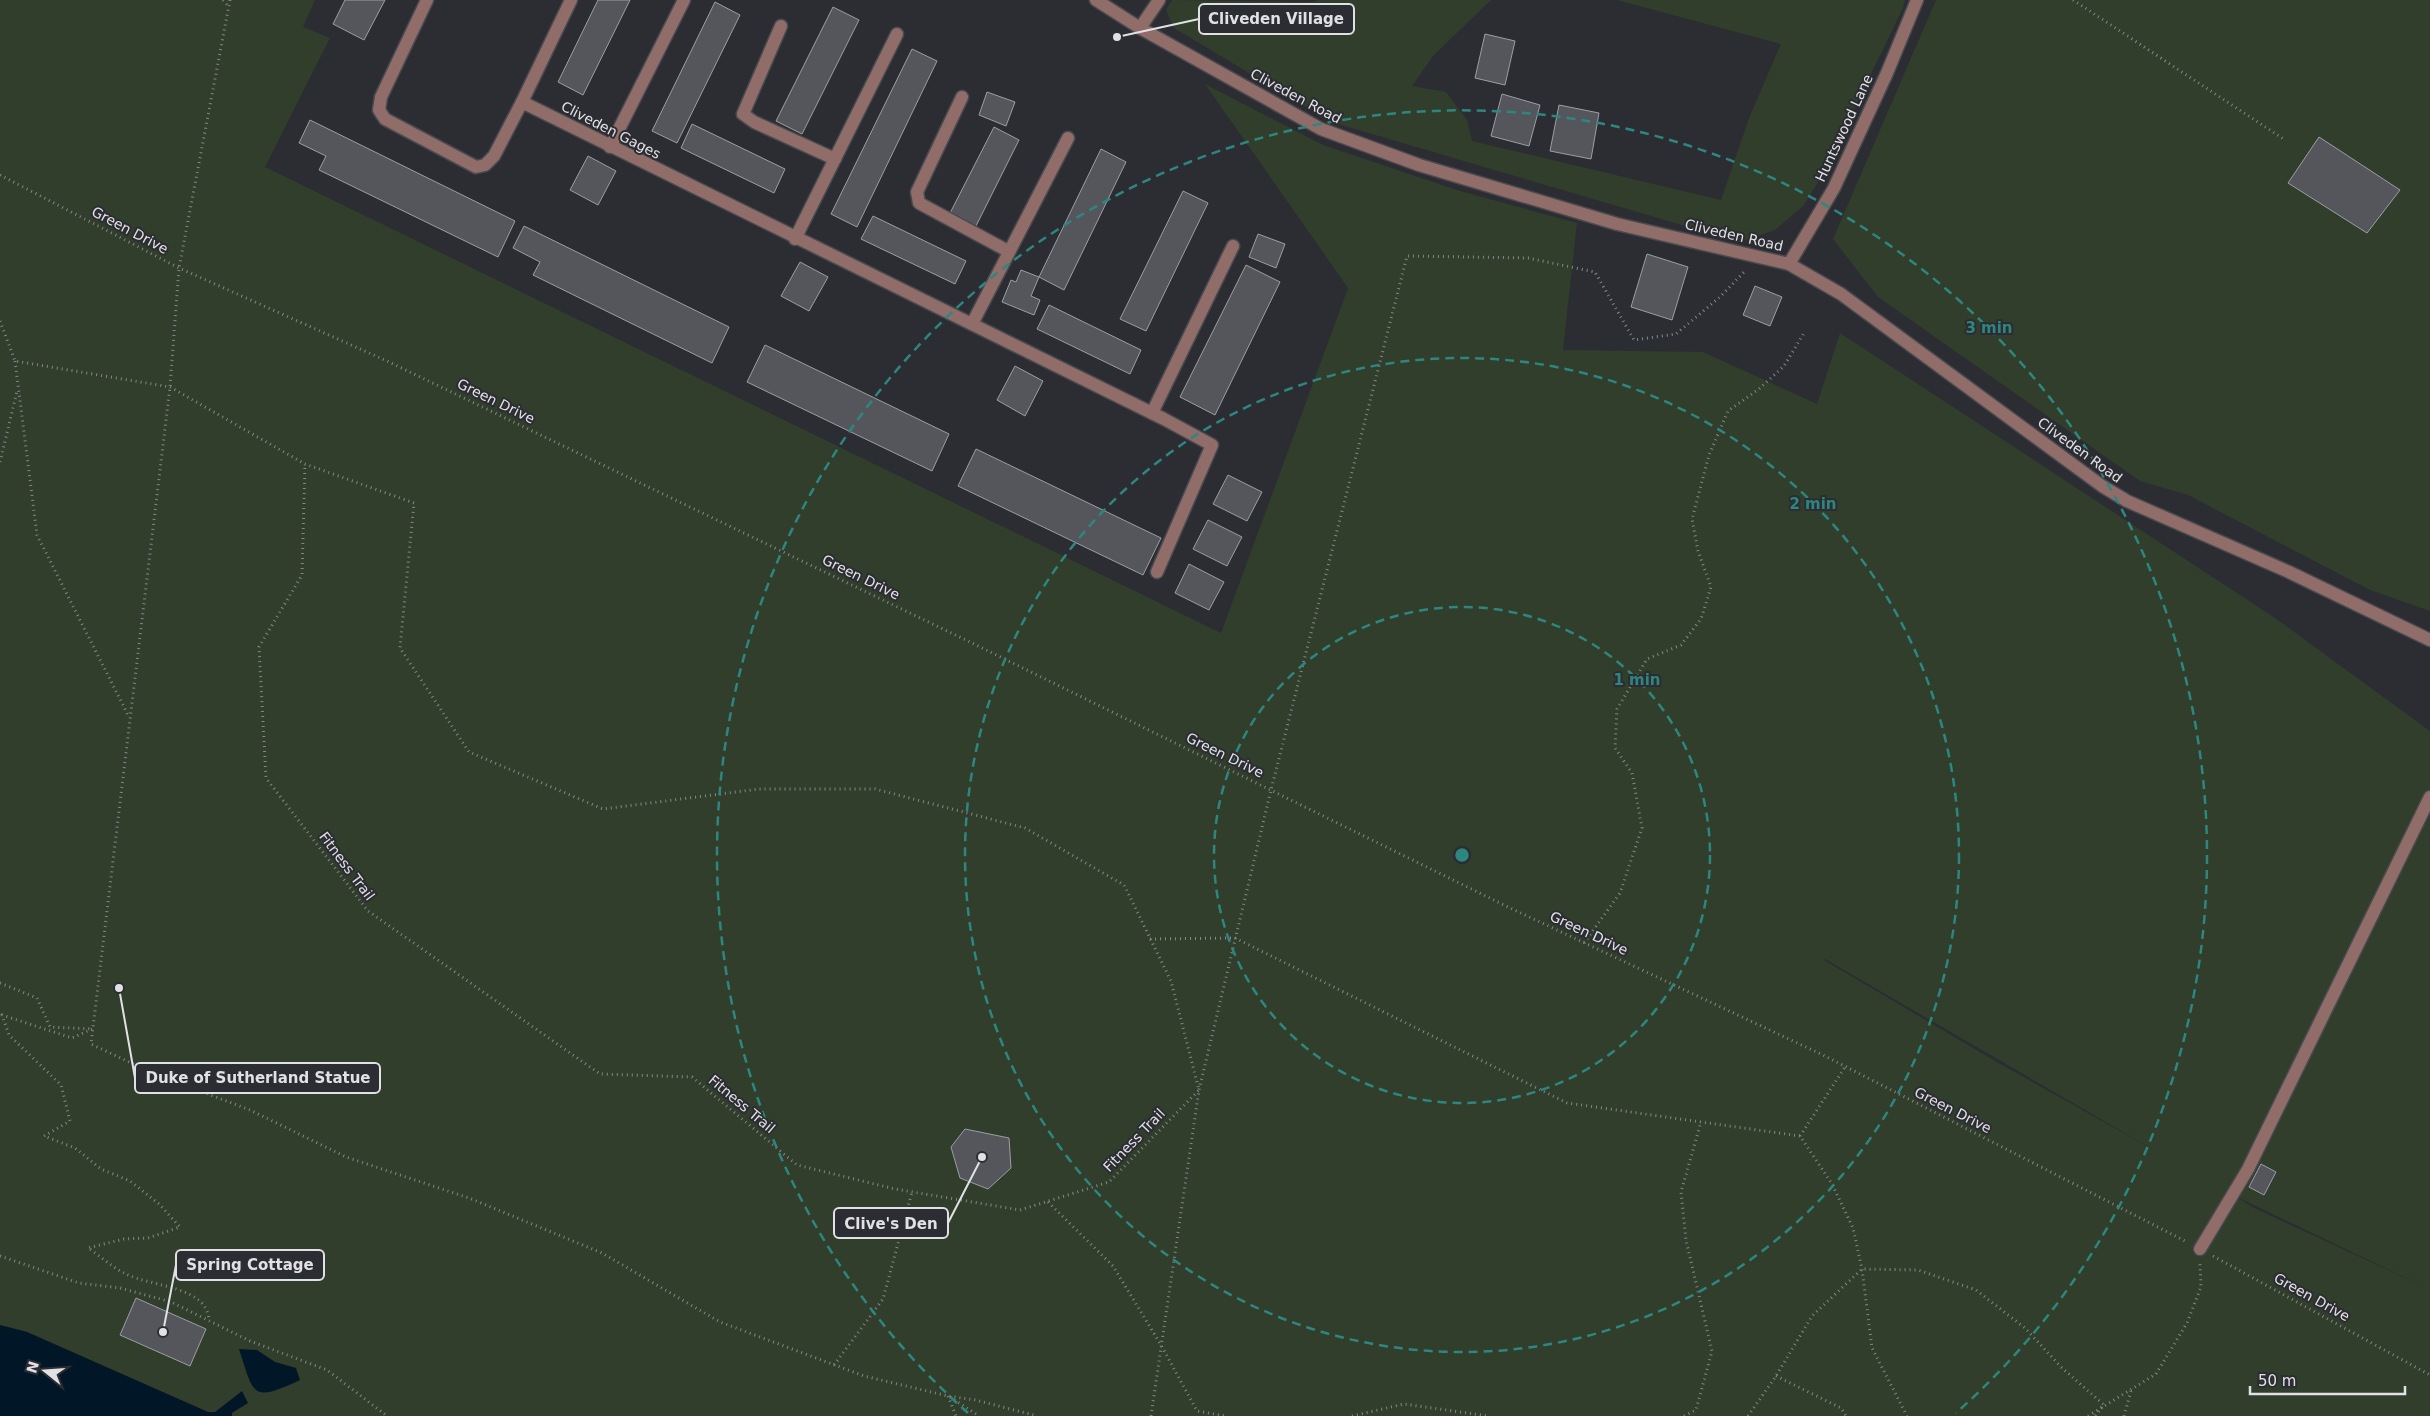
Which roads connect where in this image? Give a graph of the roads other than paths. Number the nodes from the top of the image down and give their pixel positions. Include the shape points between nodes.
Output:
1 (427, 0) edge
2 (571, 0) edge
3 (684, 0) edge
4 (1096, 0) edge
5 (1159, 0) edge
6 (1917, 0) edge
7 (781, 26) dead end
8 (1140, 28) junction
9 (897, 34) dead end
10 (962, 97) dead end
11 (522, 102) junction
12 (1068, 138) dead end
13 (610, 147) junction
14 (834, 159) junction
15 (792, 237) junction
16 (1233, 246) dead end
17 (1008, 251) junction
18 (1789, 264) junction
19 (972, 324) junction
20 (1152, 414) junction
21 (1157, 572) dead end
22 (2430, 640) edge
23 (2430, 797) edge
24 (2200, 1248) road end

1 - 11 street via 380,97 379,110 385,119 476,167 485,165 494,156
2 - 11 street
3 - 13 street
4 - 8 street, Cliveden Road
5 - 8 street
6 - 18 street, Huntswood Lane via 1834,188
7 - 14 street via 743,114
8 - 18 street, Cliveden Road via 1321,129 1419,165 1618,224
9 - 14 street
10 - 17 street via 916,192 919,203
11 - 13 street, Cliveden Gages
12 - 17 street
13 - 15 street, Cliveden Gages
14 - 15 street
15 - 19 street, Cliveden Gages
16 - 20 street
17 - 19 street
18 - 22 street, Cliveden Road via 1841,294 2102,486 2127,501 2289,572
19 - 20 street, Cliveden Gages
20 - 21 street, Cliveden Gages via 1212,445
23 - 24 street via 2248,1169

